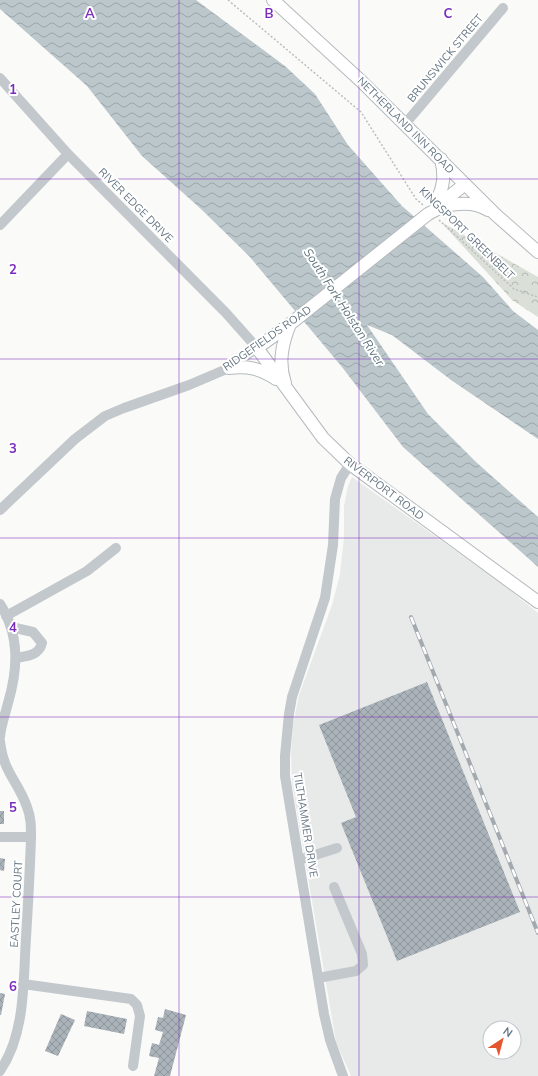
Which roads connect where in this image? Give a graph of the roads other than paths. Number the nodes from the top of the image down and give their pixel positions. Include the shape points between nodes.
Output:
1 (273, 0) edge
2 (503, 8) dead end
3 (0, 78) edge
4 (405, 124) junction
5 (68, 154) junction
6 (441, 159) junction
7 (465, 184) junction
8 (434, 209) junction
9 (496, 215) junction
10 (0, 225) edge
11 (536, 251) edge
12 (290, 324) junction
13 (257, 348) junction
14 (229, 368) junction
15 (288, 392) junction
16 (350, 464) junction
17 (0, 510) edge
18 (116, 548) dead end
19 (538, 602) edge
20 (0, 604) edge
21 (6, 616) junction
22 (11, 627) junction
23 (16, 658) junction
24 (0, 737) edge
25 (0, 741) edge
26 (0, 837) edge
27 (32, 837) junction
28 (337, 848) dead end
29 (299, 860) junction
30 (334, 888) dead end
31 (318, 978) junction
32 (23, 984) junction
33 (133, 1066) dead end
34 (0, 1071) edge
35 (343, 1076) edge

1 - 4 main road, NETHERLAND INN ROAD
2 - 4 street, BRUNSWICK STREET
3 - 5 street, RIVER EDGE DRIVE
4 - 6 main road, NETHERLAND INN ROAD
5 - 10 street
5 - 13 street, RIVER EDGE DRIVE via 226,313
6 - 7 main road, NETHERLAND INN ROAD
6 - 8 main road via 443,185
7 - 8 main road, RIDGEFIELDS ROAD
7 - 9 main road, NETHERLAND INN ROAD
8 - 9 main road via 454,204 473,204
8 - 12 main road, RIDGEFIELDS ROAD
9 - 11 main road, NETHERLAND INN ROAD
12 - 13 main road, RIDGEFIELDS ROAD
12 - 15 main road via 281,352 281,366
13 - 14 street, RIDGEFIELDS ROAD
13 - 15 main road, RIVERPORT ROAD
14 - 15 main road via 246,366 265,371
14 - 17 street, RIDGEFIELDS ROAD via 105,416 75,439
15 - 16 main road, RIVERPORT ROAD via 323,438
16 - 19 main road, RIVERPORT ROAD
16 - 29 street, TILTHAMMER DRIVE via 341,478 335,499 332,558 325,598 292,697 289,714 285,776
18 - 21 street via 88,571
20 - 21 street
21 - 22 street
22 - 23 street
22 - 23 street via 33,632 42,643 41,648 34,654
23 - 24 street via 13,683 1,723
25 - 27 street, EASTLEY COURT via 7,770 26,805 31,820
26 - 27 street
27 - 32 street, EASTLEY COURT
28 - 29 street
29 - 31 street, TILTHAMMER DRIVE
30 - 31 street via 362,954 363,965 356,971
31 - 35 street, TILTHAMMER DRIVE via 330,1040
32 - 33 street via 131,999 137,1005 140,1016
32 - 34 street, EASTLEY COURT via 15,1042

